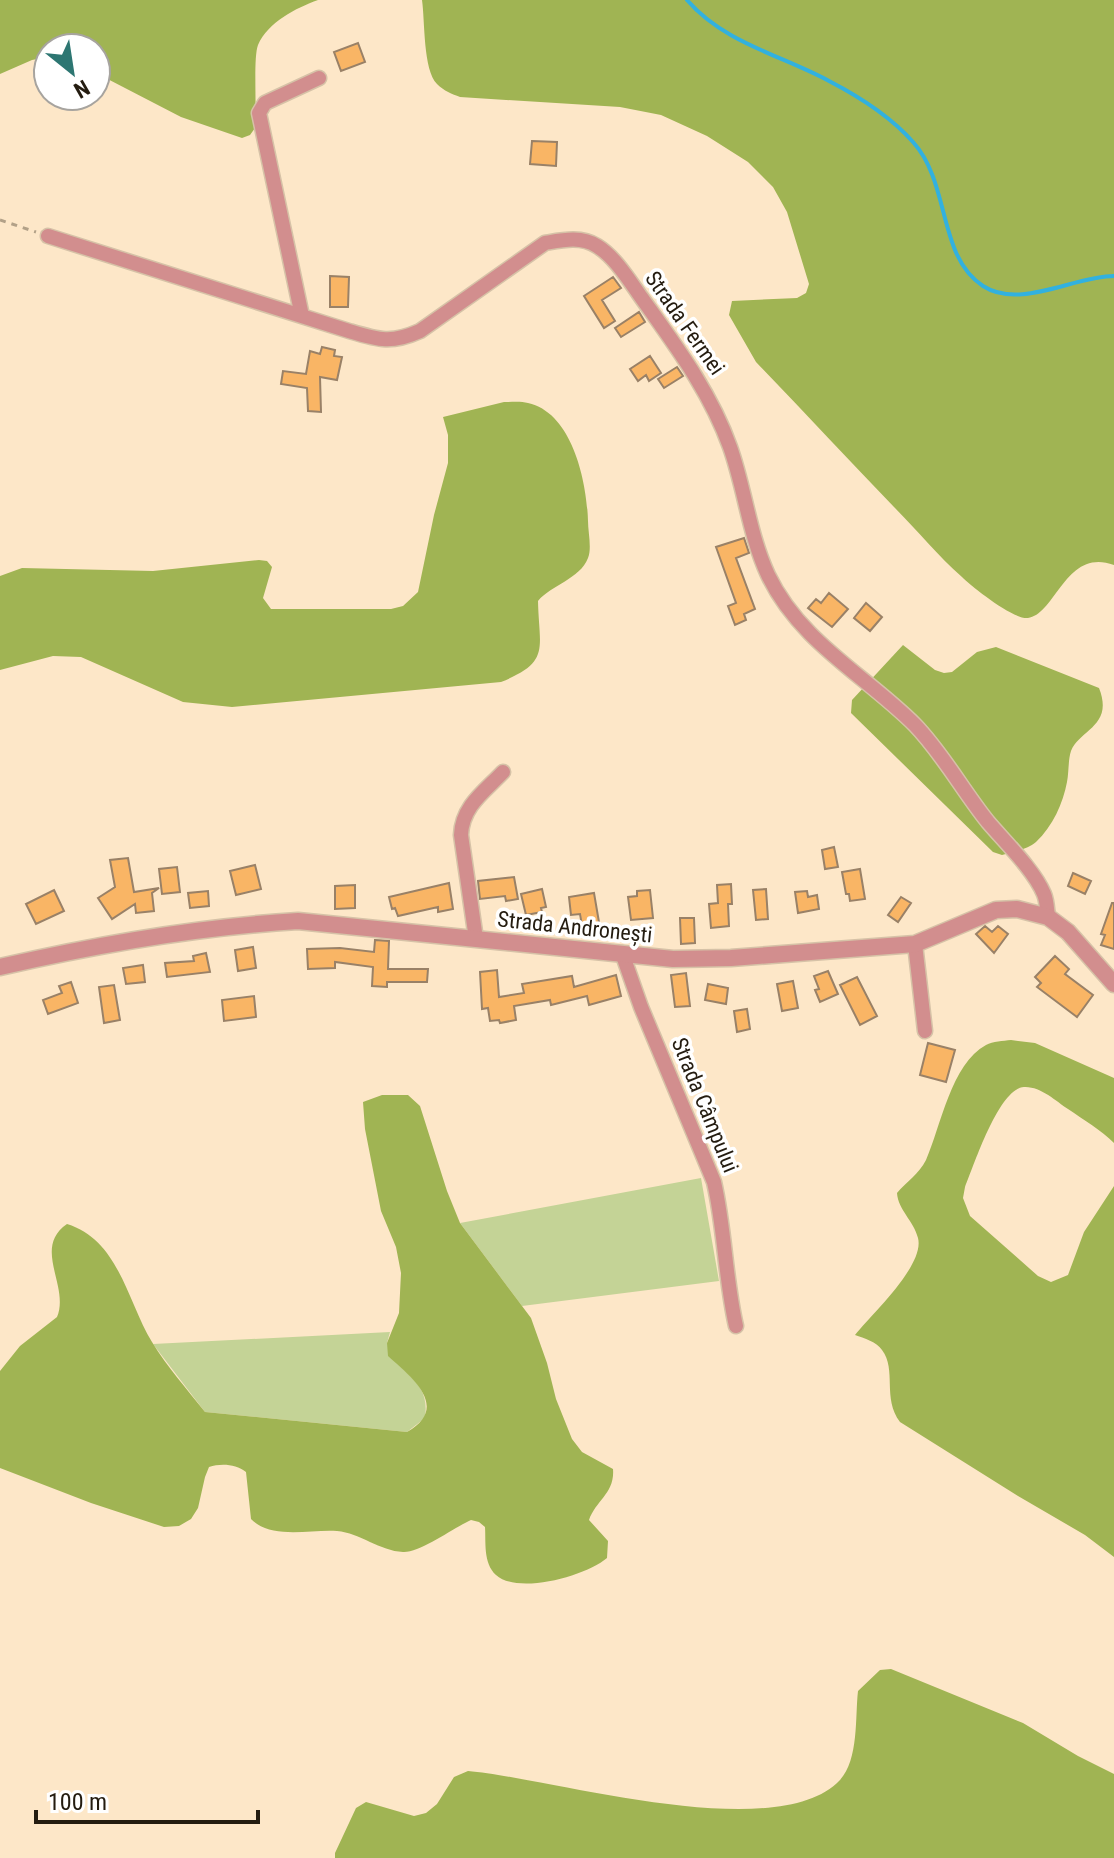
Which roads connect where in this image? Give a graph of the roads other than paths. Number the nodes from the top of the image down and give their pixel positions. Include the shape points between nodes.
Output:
1 (319, 78) dead end
2 (48, 236) road end
3 (302, 316) junction
4 (503, 772) dead end
5 (1048, 917) junction
6 (476, 939) junction
7 (915, 944) junction
8 (622, 953) junction
9 (0, 967) edge
10 (1114, 984) edge
11 (925, 1031) dead end
12 (736, 1326) dead end

1 - 3 street via 265,103 259,113
2 - 3 street, Strada Fermei
3 - 5 street, Strada Fermei via 379,340 399,340 420,331 545,243 584,240 600,247 705,389 731,449 756,542 782,600 818,643 918,728 1037,881
4 - 6 street via 462,821
5 - 7 street, Strada Andronești via 996,910
5 - 10 street
6 - 8 street, Strada Andronești
6 - 9 street, Strada Andronești via 298,921 140,937
7 - 8 street, Strada Andronești via 731,958
7 - 11 street
8 - 12 street, Strada Câmpului via 714,1182

